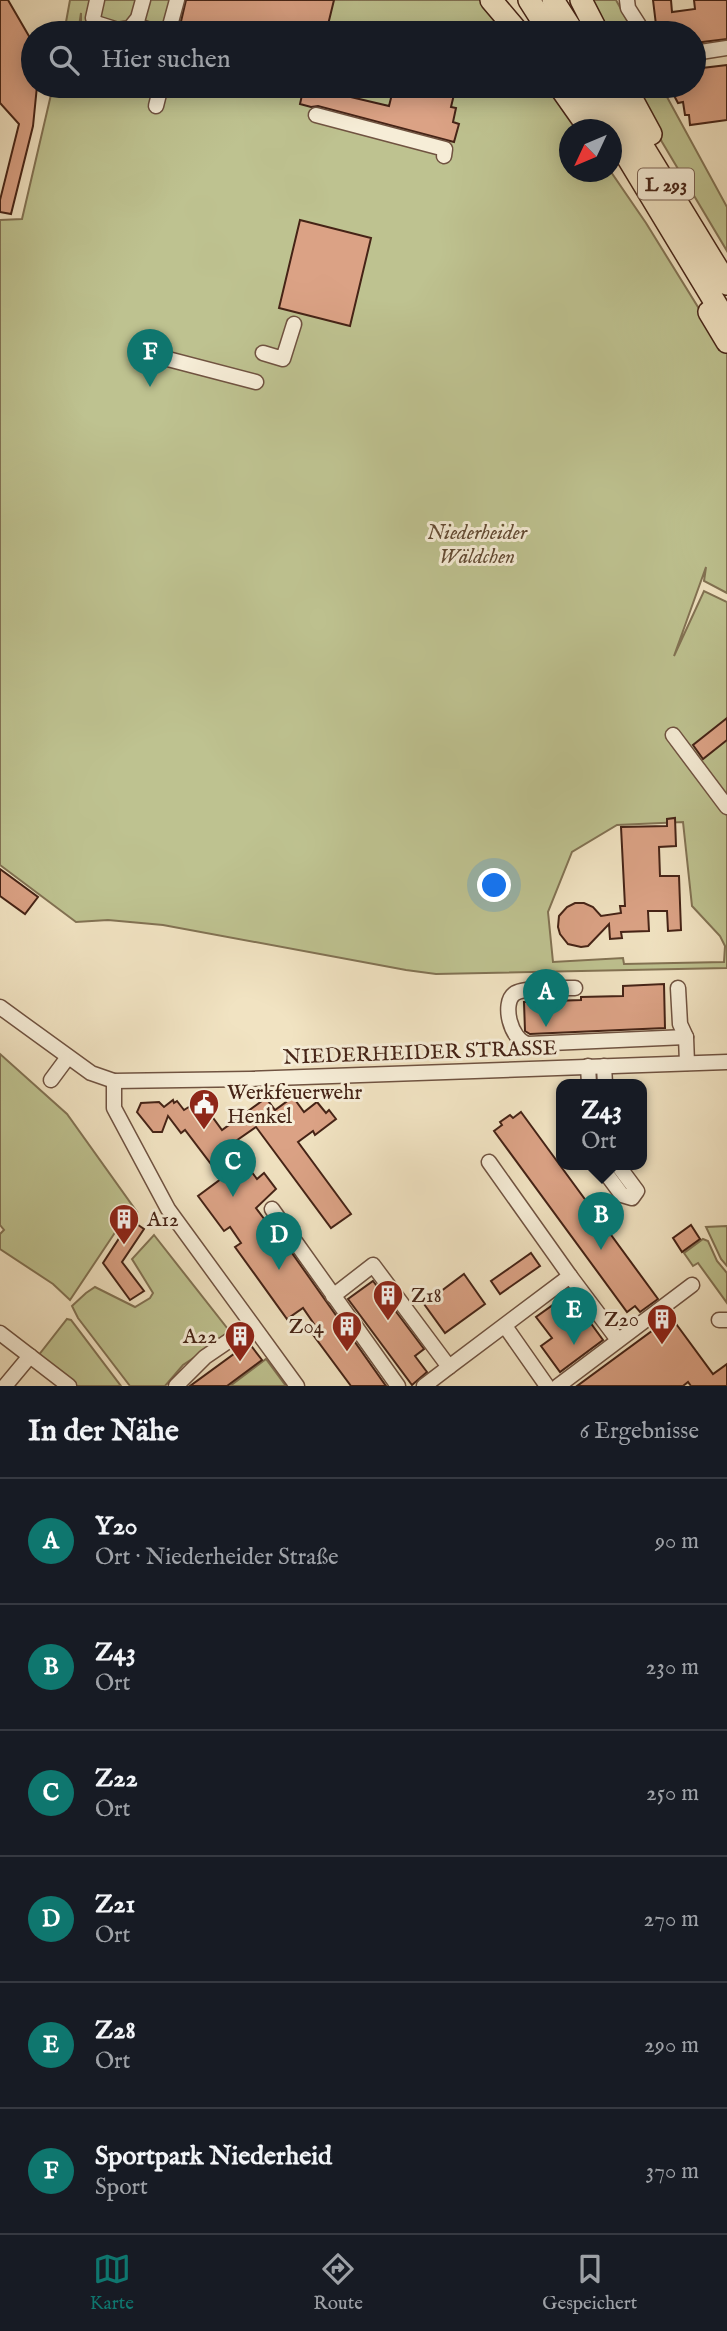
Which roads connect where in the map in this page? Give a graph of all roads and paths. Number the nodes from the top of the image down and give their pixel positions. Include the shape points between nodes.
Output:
1 (97, 0) edge
2 (143, 0) edge
3 (177, 0) edge
4 (491, 0) edge
5 (529, 0) edge
6 (553, 0) edge
7 (580, 0) edge
8 (627, 0) edge
9 (93, 21) edge
10 (136, 21) edge
11 (171, 21) edge
12 (509, 21) edge
13 (542, 21) edge
14 (566, 21) edge
15 (591, 21) edge
16 (636, 21) edge
17 (727, 48) edge
18 (706, 51) edge
19 (158, 98) edge
20 (567, 98) edge
21 (590, 98) edge
22 (613, 98) edge
23 (632, 98) edge
24 (156, 106) dead end
25 (316, 115) dead end
26 (582, 119) edge
27 (604, 119) edge
28 (622, 149) edge
29 (444, 156) dead end
30 (622, 176) edge
31 (726, 283) edge
32 (727, 322) edge
33 (294, 324) dead end
34 (727, 342) edge
35 (141, 352) dead end
36 (263, 353) dead end
37 (257, 382) dead end
38 (673, 735) dead end
39 (727, 807) edge
40 (575, 988) dead end
41 (678, 988) dead end
42 (0, 1007) edge
43 (686, 1037) junction
44 (68, 1056) junction
45 (727, 1062) edge
46 (687, 1063) junction
47 (588, 1066) junction
48 (604, 1066) junction
49 (589, 1079) edge
50 (605, 1079) edge
51 (51, 1080) dead end
52 (114, 1081) junction
53 (489, 1161) dead end
54 (603, 1170) edge
55 (621, 1170) edge
56 (272, 1209) dead end
57 (570, 1276) junction
58 (692, 1285) dead end
59 (333, 1296) junction
60 (252, 1325) junction
61 (505, 1326) junction
62 (0, 1333) edge
63 (618, 1339) junction
64 (30, 1356) junction
65 (449, 1367) junction
66 (5, 1386) edge
67 (69, 1386) edge
68 (176, 1386) edge
69 (297, 1386) edge
70 (398, 1386) edge
71 (424, 1386) edge
72 (547, 1386) edge
73 (558, 1386) edge

1 - 9 street
2 - 10 street
3 - 11 street
4 - 12 highway
5 - 13 highway
6 - 14 highway
7 - 15 highway
8 - 16 street
17 - 18 street
19 - 24 street
20 - 26 highway
21 - 27 highway, L 293
22 - 31 highway, L 293
23 - 31 highway via 717,250
25 - 29 street via 445,149
28 - 32 highway, L 293
30 - 34 highway
33 - 36 street via 284,359
35 - 37 street
38 - 39 street
40 - 43 street via 516,992 510,1001 515,1036 528,1044
41 - 43 street via 680,1024
42 - 44 street
43 - 46 street
44 - 51 street
44 - 52 street via 98,1077
45 - 46 street, NIEDERHEIDER STRASSE
46 - 48 street, NIEDERHEIDER STRASSE
47 - 48 street, NIEDERHEIDER STRASSE
47 - 49 street
47 - 52 street, NIEDERHEIDER STRASSE
48 - 50 street
52 - 60 street via 114,1108 168,1209
53 - 57 street
54 - 55 street via 622,1195 632,1198 637,1191
56 - 59 street
57 - 61 street
57 - 63 street
58 - 63 street
59 - 65 street via 373,1265
59 - 70 street
60 - 68 street via 205,1357
60 - 69 street
61 - 65 street
61 - 72 street
62 - 64 street
63 - 73 street
64 - 66 street
64 - 67 street
65 - 71 street

